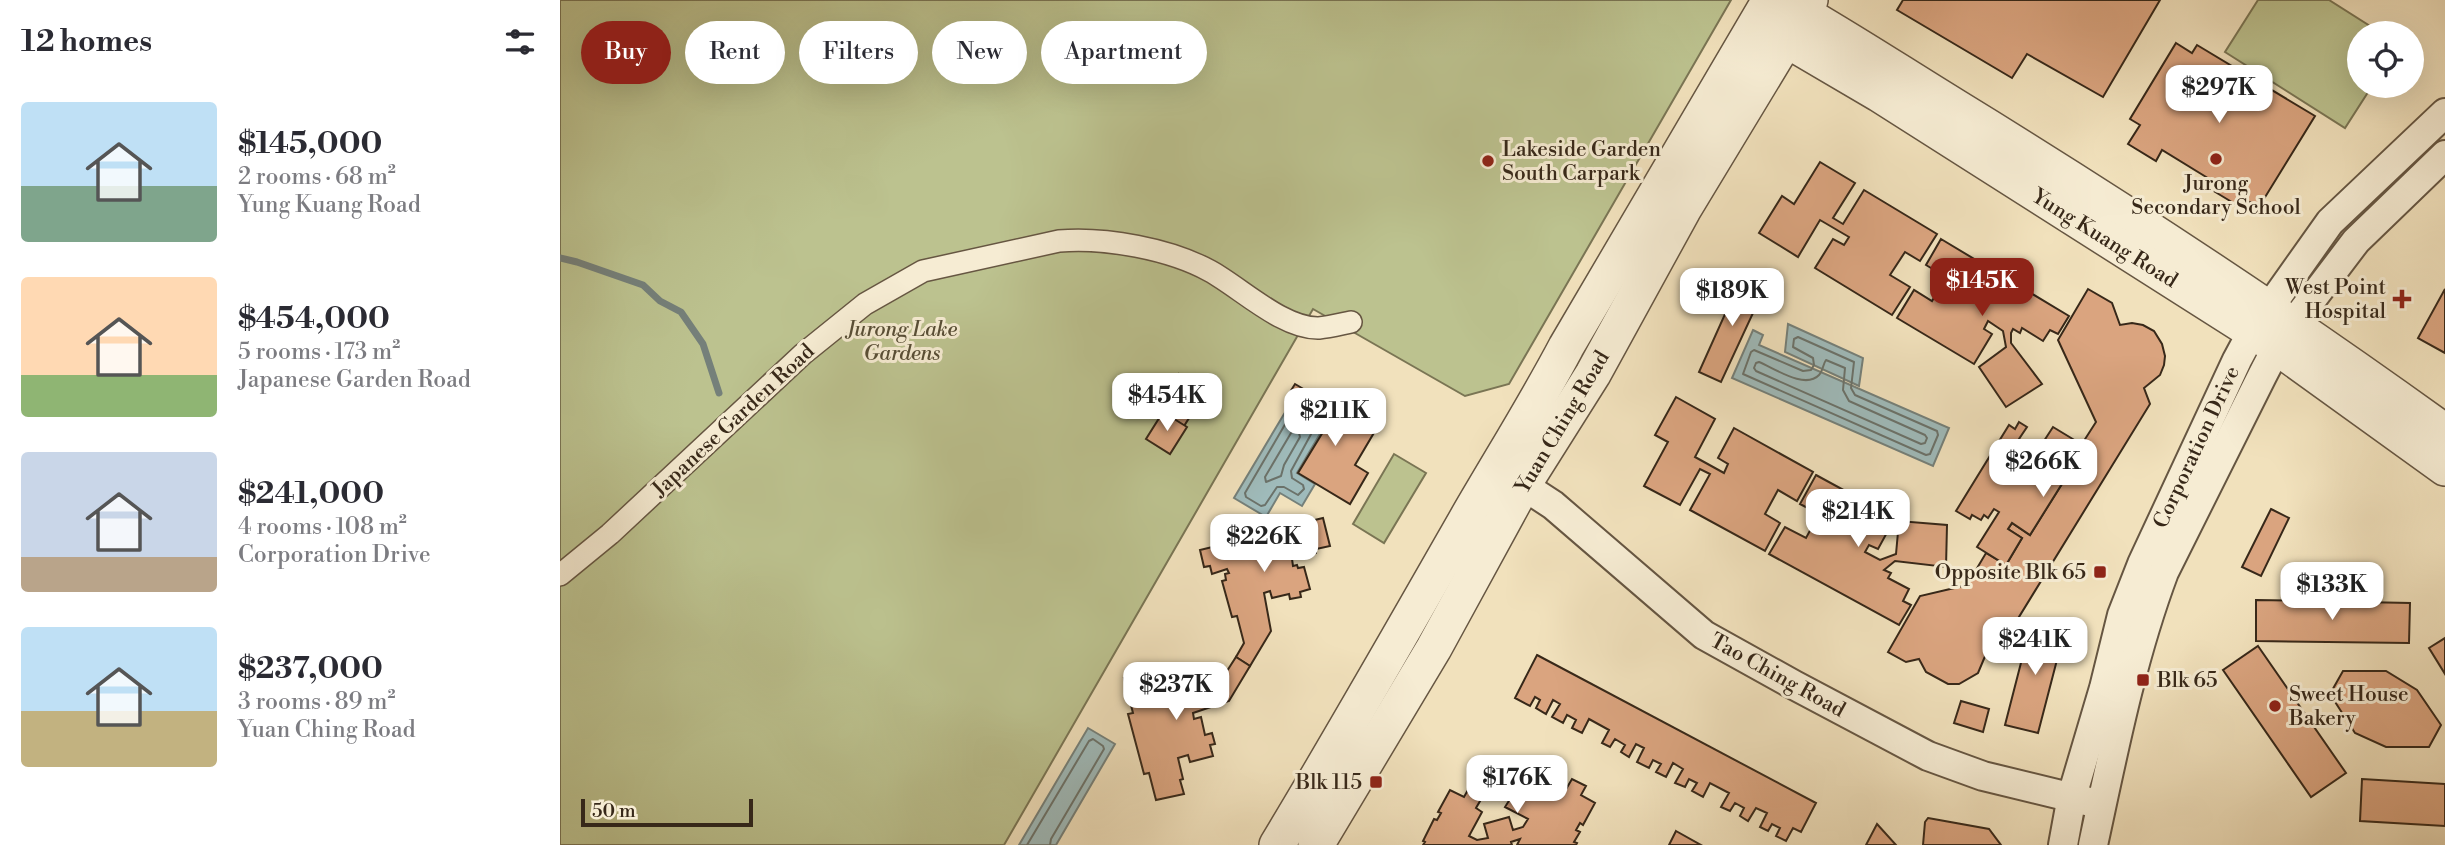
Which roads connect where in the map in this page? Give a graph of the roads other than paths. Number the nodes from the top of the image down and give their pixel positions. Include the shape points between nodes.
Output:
1 (1784, 12) edge
2 (2445, 113) edge
3 (2445, 155) edge
4 (1351, 322) dead end
5 (2272, 328) junction
6 (2445, 432) edge
7 (2445, 468) edge
8 (1509, 477) junction
9 (560, 575) edge
10 (2072, 796) junction
11 (2101, 805) junction
12 (1277, 845) edge
13 (1316, 845) edge
14 (2063, 845) edge
15 (2093, 845) edge

1 - 5 street, Yung Kuang Road via 1891,101
1 - 8 street, Yuan Ching Road via 1593,374
2 - 5 street, Corporation Drive via 2330,222
3 - 5 street, Corporation Drive
4 - 9 street, Japanese Garden Road via 1317,328 1282,318 1209,270 1144,247 1078,239 923,271 865,304 803,354
5 - 6 street, Yung Kuang Road
5 - 7 street, Yung Kuang Road
5 - 10 street, Corporation Drive via 2142,564 2122,615
5 - 11 street, Corporation Drive via 2164,572 2126,694
8 - 10 street, Tao Ching Road via 1553,505 1704,635 1928,756 1983,776
8 - 12 street, Yuan Ching Road
8 - 13 street, Yuan Ching Road via 1434,648
10 - 11 street, Tao Ching Road
10 - 14 street, Corporation Drive
11 - 15 street, Corporation Drive

